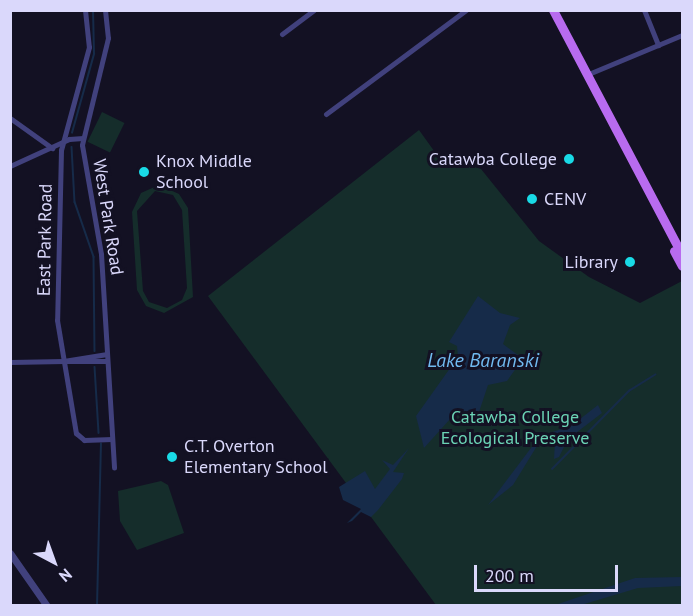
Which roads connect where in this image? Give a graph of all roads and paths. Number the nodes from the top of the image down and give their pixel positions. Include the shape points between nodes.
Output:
1 (85, 10) edge
2 (105, 10) edge
3 (314, 10) edge
4 (466, 10) edge
5 (553, 10) edge
6 (644, 10) edge
7 (282, 34) dead end
8 (682, 35) edge
9 (658, 45) junction
10 (586, 75) junction
11 (326, 114) dead end
12 (10, 118) edge
13 (83, 138) junction
14 (62, 142) junction
15 (52, 148) junction
16 (10, 166) edge
17 (657, 210) junction
18 (682, 255) edge
19 (682, 266) edge
20 (107, 354) junction
21 (64, 361) junction
22 (107, 361) junction
23 (10, 362) edge
24 (112, 439) junction
25 (114, 468) dead end
26 (10, 553) edge
27 (47, 606) edge

1 - 14 street, East Park Road via 89,47
2 - 13 street, West Park Road via 108,38
3 - 7 street
4 - 11 street
5 - 10 main road
6 - 9 street
8 - 9 street
9 - 10 street
10 - 17 main road
12 - 15 street
13 - 14 street
13 - 20 street, West Park Road via 101,254
14 - 15 street
14 - 21 street, East Park Road via 57,320
15 - 16 street
17 - 18 main road
17 - 19 main road
20 - 21 street
20 - 22 street, West Park Road
21 - 22 street
21 - 23 street
21 - 24 street, East Park Road via 77,435
22 - 24 street, West Park Road
24 - 25 street, West Park Road
26 - 27 street

